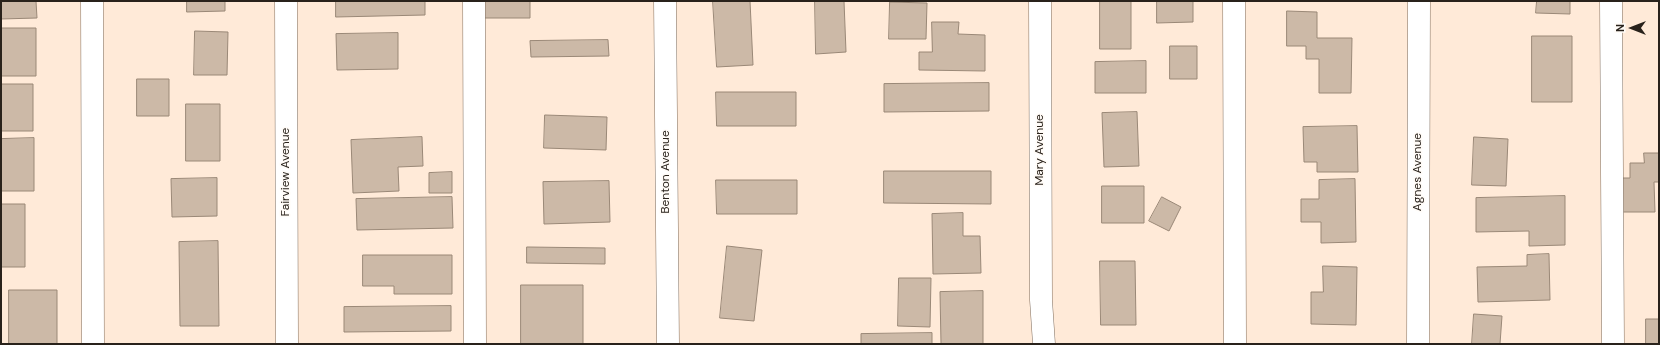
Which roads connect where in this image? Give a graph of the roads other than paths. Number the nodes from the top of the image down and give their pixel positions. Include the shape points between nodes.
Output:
1 (92, 1) edge
2 (286, 1) edge
3 (474, 1) edge
4 (665, 1) edge
5 (1040, 1) edge
6 (1234, 1) edge
7 (1419, 1) edge
8 (1611, 1) edge
9 (1041, 300) junction
10 (92, 344) edge
11 (287, 344) edge
12 (475, 344) edge
13 (668, 344) edge
14 (1037, 344) edge
15 (1044, 344) edge
16 (1235, 344) edge
17 (1418, 344) edge
18 (1613, 344) edge

1 - 10 street
2 - 11 street, Fairview Avenue
3 - 12 street
4 - 13 street, Benton Avenue
5 - 9 street, Mary Avenue
6 - 16 street
7 - 17 street, Agnes Avenue
8 - 18 street
9 - 14 street, Mary Avenue
9 - 15 street, Mary Avenue

